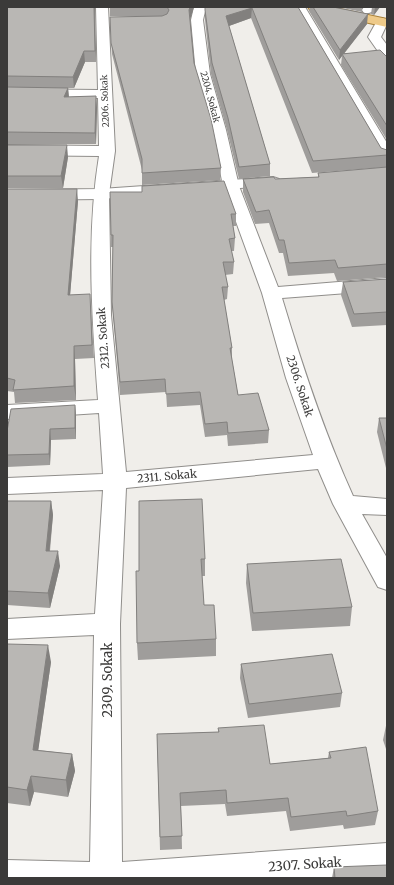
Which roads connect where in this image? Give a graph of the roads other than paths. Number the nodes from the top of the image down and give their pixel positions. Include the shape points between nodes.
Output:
1 (102, 7) edge
2 (200, 7) edge
3 (299, 7) edge
4 (314, 7) edge
5 (351, 7) edge
6 (369, 9) edge
7 (385, 20) edge
8 (102, 22) junction
9 (117, 22) edge
10 (387, 54) edge
11 (7, 92) edge
12 (105, 94) junction
13 (7, 150) edge
14 (107, 151) junction
15 (387, 156) edge
16 (285, 181) edge
17 (231, 186) junction
18 (101, 194) junction
19 (7, 195) edge
20 (387, 284) edge
21 (271, 293) junction
22 (108, 406) junction
23 (7, 412) edge
24 (326, 461) junction
25 (115, 481) junction
26 (7, 486) edge
27 (345, 504) junction
28 (387, 508) edge
29 (387, 580) edge
30 (107, 624) junction
31 (7, 629) edge
32 (387, 858) edge
33 (7, 876) edge
34 (106, 878) edge

1 - 8 street, 2206. Sokak
2 - 17 street, 2204. Sokak via 197,20 203,74
3 - 15 street
4 - 7 main road
5 - 6 main road
6 - 7 main road
7 - 10 street via 374,37
8 - 9 street
8 - 12 street, 2206. Sokak
11 - 12 street
12 - 14 street, 2206. Sokak
13 - 14 street
14 - 18 street, 2206. Sokak
16 - 17 street
17 - 18 street
17 - 21 street, 2306. Sokak
18 - 19 street
18 - 22 street, 2312. Sokak via 101,315
20 - 21 street
21 - 24 street, 2306. Sokak via 296,378
22 - 23 street
22 - 25 street, 2312. Sokak
24 - 25 street, 2311. Sokak
24 - 27 street, 2306. Sokak
25 - 26 street, 2311. Sokak
25 - 30 street, 2309. Sokak
27 - 28 street
27 - 29 street, 2306. Sokak
30 - 31 street
30 - 34 street, 2309. Sokak
32 - 34 street, 2307. Sokak
33 - 34 street, 2307. Sokak

